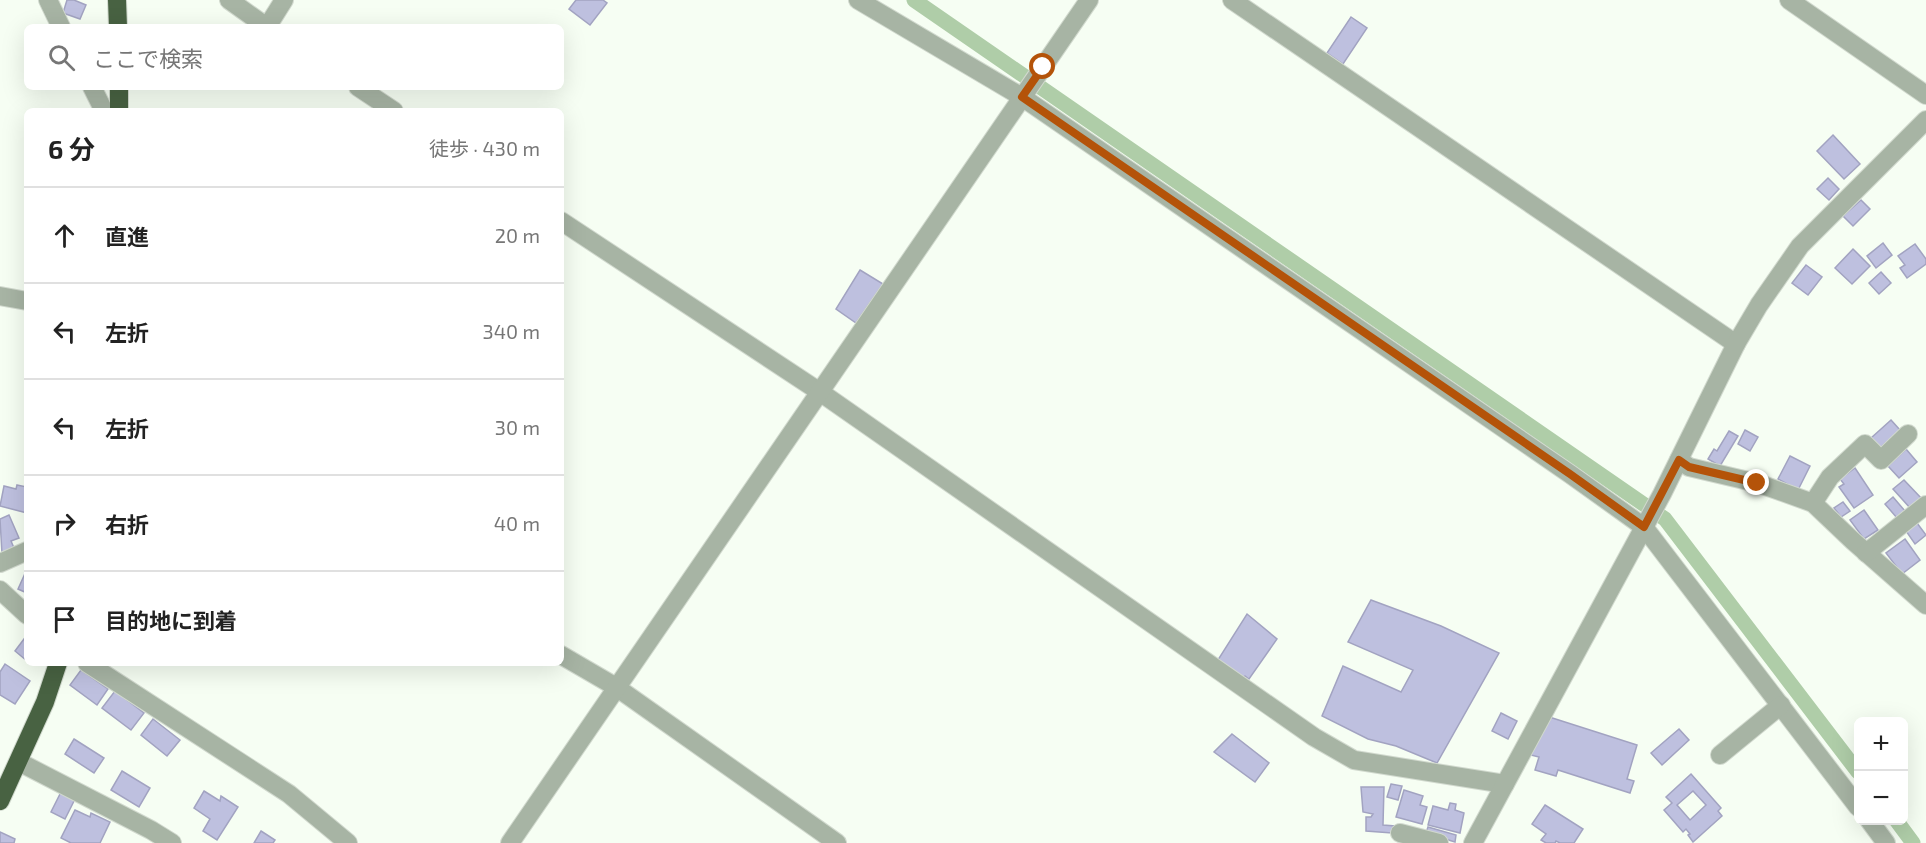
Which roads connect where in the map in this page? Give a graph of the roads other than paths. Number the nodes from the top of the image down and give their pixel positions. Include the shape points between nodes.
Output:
1 (48, 0) edge
2 (117, 0) edge
3 (229, 0) edge
4 (284, 0) edge
5 (858, 0) edge
6 (1089, 0) edge
7 (1232, 0) edge
8 (1789, 0) edge
9 (60, 24) edge
10 (118, 24) edge
11 (263, 24) edge
12 (269, 24) edge
13 (94, 90) edge
14 (119, 90) edge
15 (362, 90) edge
16 (1926, 95) edge
17 (1022, 97) junction
18 (102, 108) edge
19 (119, 108) edge
20 (390, 108) edge
21 (1926, 120) edge
22 (564, 223) edge
23 (0, 296) edge
24 (24, 300) edge
25 (1736, 344) junction
26 (820, 392) junction
27 (1908, 434) dead end
28 (1679, 460) junction
29 (1813, 503) junction
30 (1926, 505) edge
31 (1645, 524) junction
32 (24, 552) edge
33 (1866, 553) junction
34 (0, 563) edge
35 (0, 590) edge
36 (1926, 605) edge
37 (24, 612) edge
38 (564, 657) edge
39 (57, 666) edge
40 (92, 666) edge
41 (616, 687) junction
42 (1780, 705) junction
43 (1720, 755) dead end
44 (19, 762) junction
45 (1505, 784) junction
46 (0, 801) edge
47 (1854, 802) edge
48 (1873, 825) edge
49 (1400, 833) dead end
50 (147, 837) edge
51 (172, 843) edge
52 (348, 843) edge
53 (510, 843) edge
54 (837, 843) edge
55 (1439, 843) edge
56 (1473, 843) edge
57 (1886, 843) edge

1 - 9 street
2 - 10 highway
3 - 11 street
4 - 12 street
5 - 17 street
6 - 17 street
7 - 25 street
8 - 16 street
13 - 18 street
14 - 19 highway
15 - 20 street
17 - 26 street
17 - 31 street
21 - 25 street via 1800,246
22 - 26 street
23 - 24 street
25 - 28 street
26 - 41 street
26 - 45 street via 1314,737 1354,760
27 - 29 street via 1881,460 1865,444 1830,477
28 - 29 street via 1689,467 1757,483
28 - 31 street
29 - 33 street
30 - 33 street
31 - 42 street
31 - 45 street
32 - 34 street
33 - 36 street
35 - 37 street
38 - 41 street
39 - 44 highway
40 - 52 street via 289,794
41 - 53 street
41 - 54 street
42 - 43 street
42 - 47 street
44 - 46 highway
44 - 50 street
45 - 56 street
48 - 57 street
49 - 55 street
50 - 51 street

